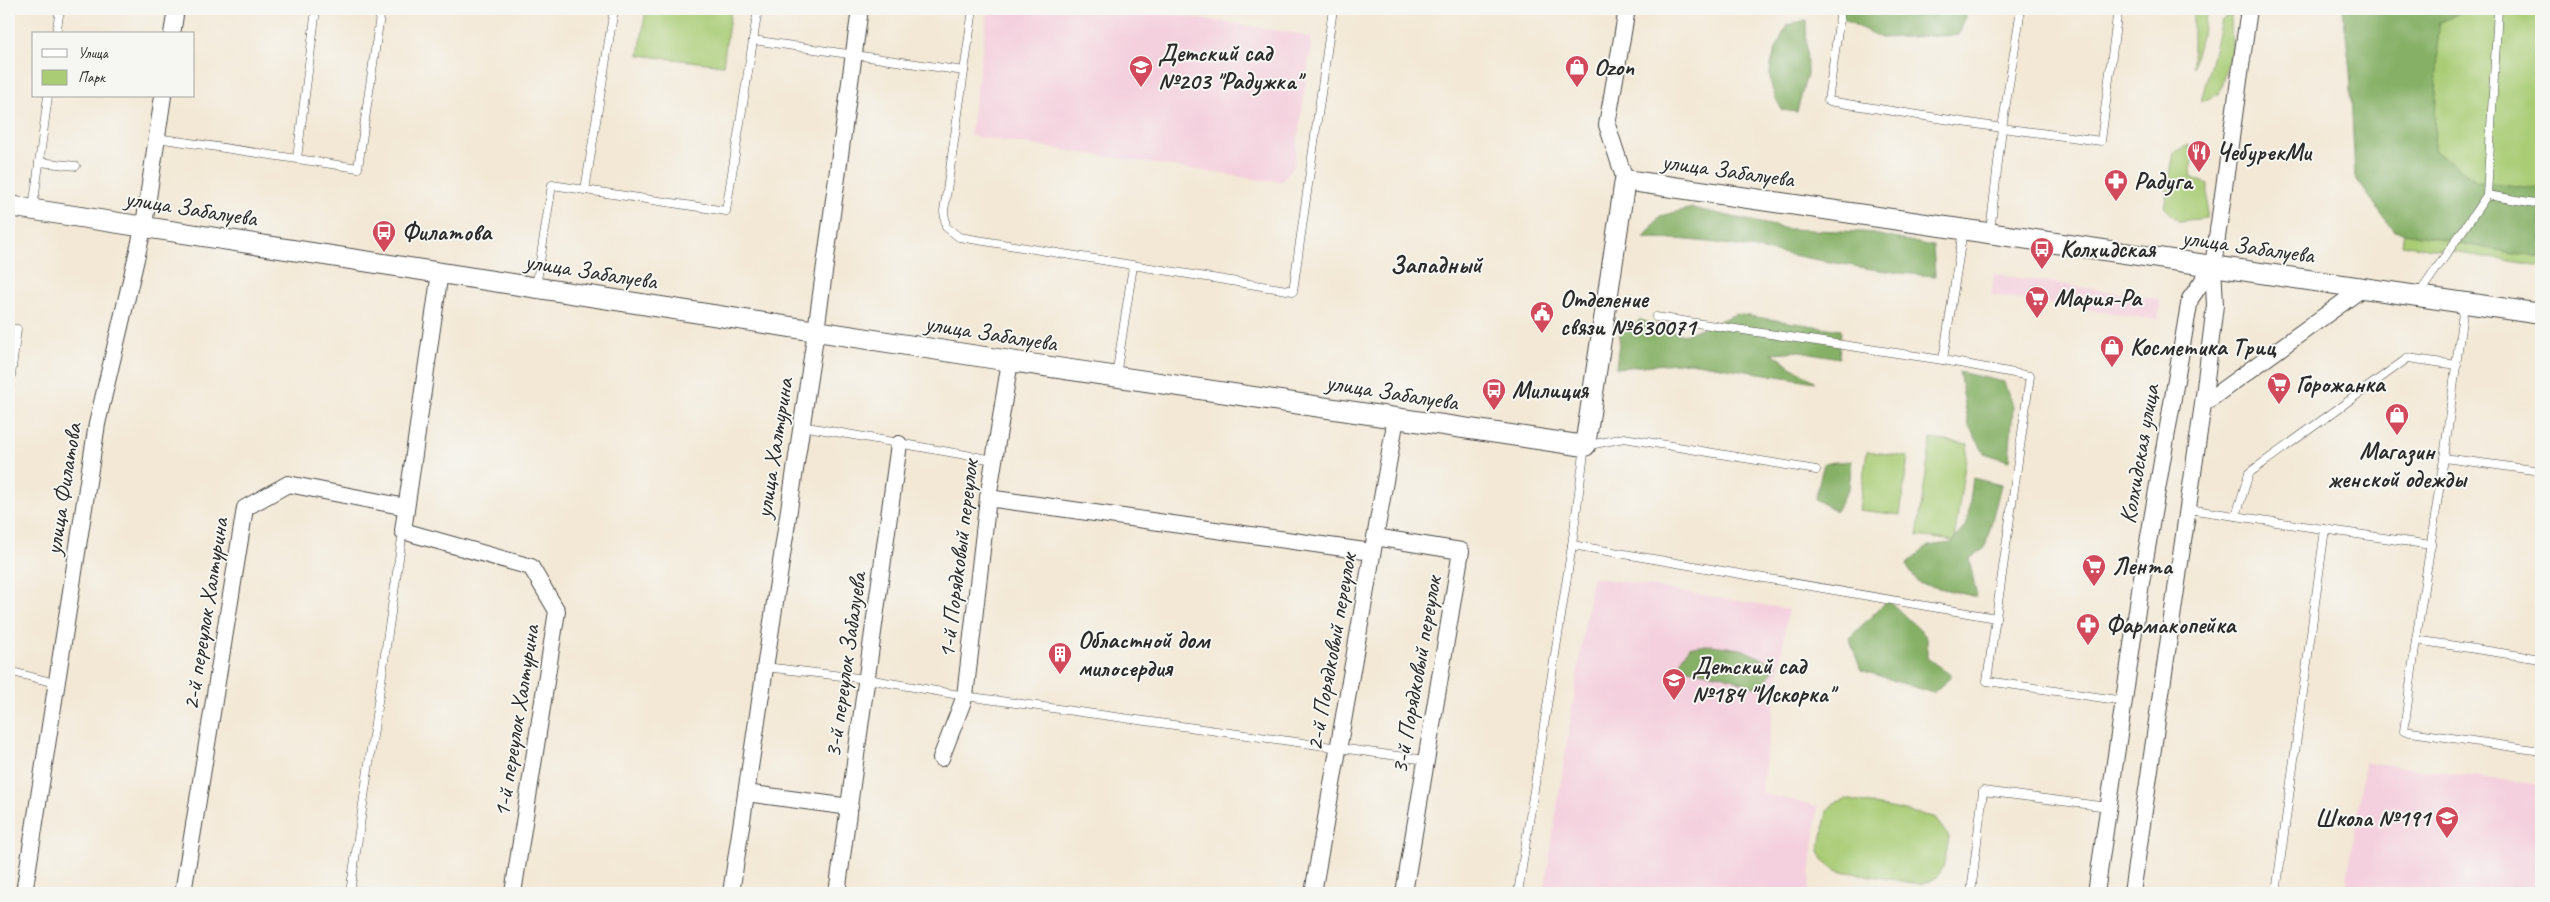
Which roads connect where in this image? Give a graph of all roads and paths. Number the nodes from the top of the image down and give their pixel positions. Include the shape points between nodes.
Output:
1 (60, 9) edge
2 (176, 9) edge
3 (316, 9) edge
4 (381, 9) edge
5 (614, 9) edge
6 (758, 9) edge
7 (860, 9) edge
8 (973, 9) edge
9 (1333, 9) edge
10 (1627, 9) edge
11 (1841, 9) edge
12 (2021, 9) edge
13 (2118, 9) edge
14 (2250, 9) edge
15 (2498, 9) edge
16 (56, 32) edge
17 (172, 32) edge
18 (753, 40) junction
19 (854, 55) junction
20 (964, 71) junction
21 (48, 98) edge
22 (163, 98) edge
23 (2002, 128) junction
24 (157, 138) junction
25 (297, 158) junction
26 (40, 162) junction
27 (76, 166) dead end
28 (1624, 180) junction
29 (585, 190) junction
30 (2487, 195) junction
31 (2541, 204) edge
32 (9, 206) edge
33 (33, 209) junction
34 (144, 226) junction
35 (1963, 230) junction
36 (1990, 234) junction
37 (1133, 266) junction
38 (2212, 266) junction
39 (440, 272) junction
40 (536, 287) junction
41 (2363, 288) junction
42 (2418, 296) junction
43 (2464, 303) junction
44 (2541, 314) edge
45 (1656, 316) dead end
46 (9, 328) edge
47 (816, 331) junction
48 (1943, 360) junction
49 (1010, 361) junction
50 (2457, 365) junction
51 (1116, 376) junction
52 (9, 391) edge
53 (2203, 404) junction
54 (1396, 418) junction
55 (802, 426) junction
56 (899, 444) junction
57 (1585, 446) junction
58 (2444, 458) junction
59 (994, 460) junction
60 (1816, 470) dead end
61 (2541, 471) edge
62 (988, 498) junction
63 (406, 506) junction
64 (2188, 509) junction
65 (2236, 516) junction
66 (2325, 530) junction
67 (403, 531) junction
68 (1374, 544) junction
69 (1572, 545) junction
70 (2431, 545) junction
71 (1996, 618) junction
72 (2416, 640) junction
73 (2541, 659) edge
74 (766, 667) junction
75 (9, 671) edge
76 (867, 679) junction
77 (56, 683) junction
78 (965, 696) junction
79 (2124, 701) junction
80 (1338, 748) junction
81 (2541, 751) edge
82 (941, 758) dead end
83 (1426, 760) junction
84 (746, 793) junction
85 (850, 807) junction
86 (2108, 807) junction
87 (24, 893) edge
88 (183, 893) edge
89 (350, 893) edge
90 (513, 893) edge
91 (731, 893) edge
92 (837, 893) edge
93 (1313, 893) edge
94 (1404, 893) edge
95 (1518, 893) edge
96 (1972, 893) edge
97 (2096, 893) edge
98 (2132, 893) edge
99 (2276, 893) edge

1 - 16 lane
2 - 17 street
3 - 25 lane
4 - 25 lane via 358,168
5 - 29 lane
6 - 18 lane
7 - 19 street, улица Халтурина
8 - 20 lane
9 - 37 lane via 1293,291
10 - 28 street via 1607,125
11 - 23 lane via 1828,101
12 - 23 lane
13 - 23 lane via 2101,140
14 - 38 street, Колхидская улица
15 - 30 lane
18 - 19 lane
18 - 29 lane via 726,211
19 - 20 lane
19 - 47 street, улица Халтурина
20 - 37 lane via 944,211 946,227 959,237
21 - 26 lane
22 - 24 street, улица Филатова
23 - 36 lane
24 - 25 lane
24 - 34 street, улица Филатова
26 - 27 lane
26 - 33 lane
28 - 35 street, улица Забалуева
28 - 57 street
29 - 40 lane via 552,185
30 - 31 lane
30 - 42 lane
32 - 33 street, улица Забалуева
33 - 34 street, улица Забалуева
34 - 39 street, улица Забалуева
34 - 77 street, улица Филатова via 97,424
35 - 36 street, улица Забалуева
35 - 48 lane
36 - 38 street, улица Забалуева
37 - 51 lane
38 - 41 street, улица Забалуева
38 - 53 street, Колхидская улица via 2215,305
38 - 79 street, Колхидская улица via 2190,299
39 - 40 street, улица Забалуева
39 - 63 street
40 - 47 street, улица Забалуева
41 - 42 street, улица Забалуева
41 - 53 street
42 - 43 street, улица Забалуева
43 - 44 street, улица Забалуева
43 - 50 lane
45 - 48 lane
46 - 52 lane via 17,329
47 - 49 street, улица Забалуева
47 - 55 street, улица Халтурина
48 - 71 lane via 2030,376
49 - 51 street, улица Забалуева
49 - 59 street, 1-й Порядковый переулок
50 - 58 lane
50 - 65 lane via 2408,358 2249,474
51 - 54 street, улица Забалуева
53 - 64 street, Колхидская улица
54 - 57 street, улица Забалуева
54 - 68 street, 2-й Порядковый переулок
55 - 56 lane
55 - 74 street, улица Халтурина
56 - 59 lane
56 - 76 street, 3-й переулок Забалуева
57 - 60 lane via 1624,438
57 - 69 lane
58 - 61 lane
58 - 70 lane
59 - 62 street, 1-й Порядковый переулок
62 - 68 street
62 - 78 street, 1-й Порядковый переулок
63 - 67 street
63 - 88 street, 2-й переулок Халтурина via 288,484 246,508
64 - 65 lane
64 - 98 street, Колхидская улица
65 - 66 lane
66 - 70 lane
66 - 99 lane
67 - 89 lane
67 - 90 street, 1-й переулок Халтурина via 531,567 557,612
68 - 80 street, 2-й Порядковый переулок
68 - 83 street, 3-й Порядковый переулок via 1461,551
69 - 71 lane
69 - 95 lane
70 - 72 lane
71 - 79 lane via 1987,680
72 - 73 lane
72 - 81 lane via 2404,731
74 - 76 lane
74 - 84 street, улица Халтурина
75 - 77 lane
76 - 78 lane
76 - 85 street, 3-й переулок Забалуева
77 - 87 street, улица Филатова
78 - 80 lane
78 - 82 street, 1-й Порядковый переулок
79 - 86 street, Колхидская улица
80 - 83 lane
80 - 93 street, 2-й Порядковый переулок
83 - 94 street, 3-й Порядковый переулок
84 - 85 street
84 - 91 street, улица Халтурина
85 - 92 street, 3-й переулок Забалуева
86 - 96 lane via 1984,792
86 - 97 street, Колхидская улица

